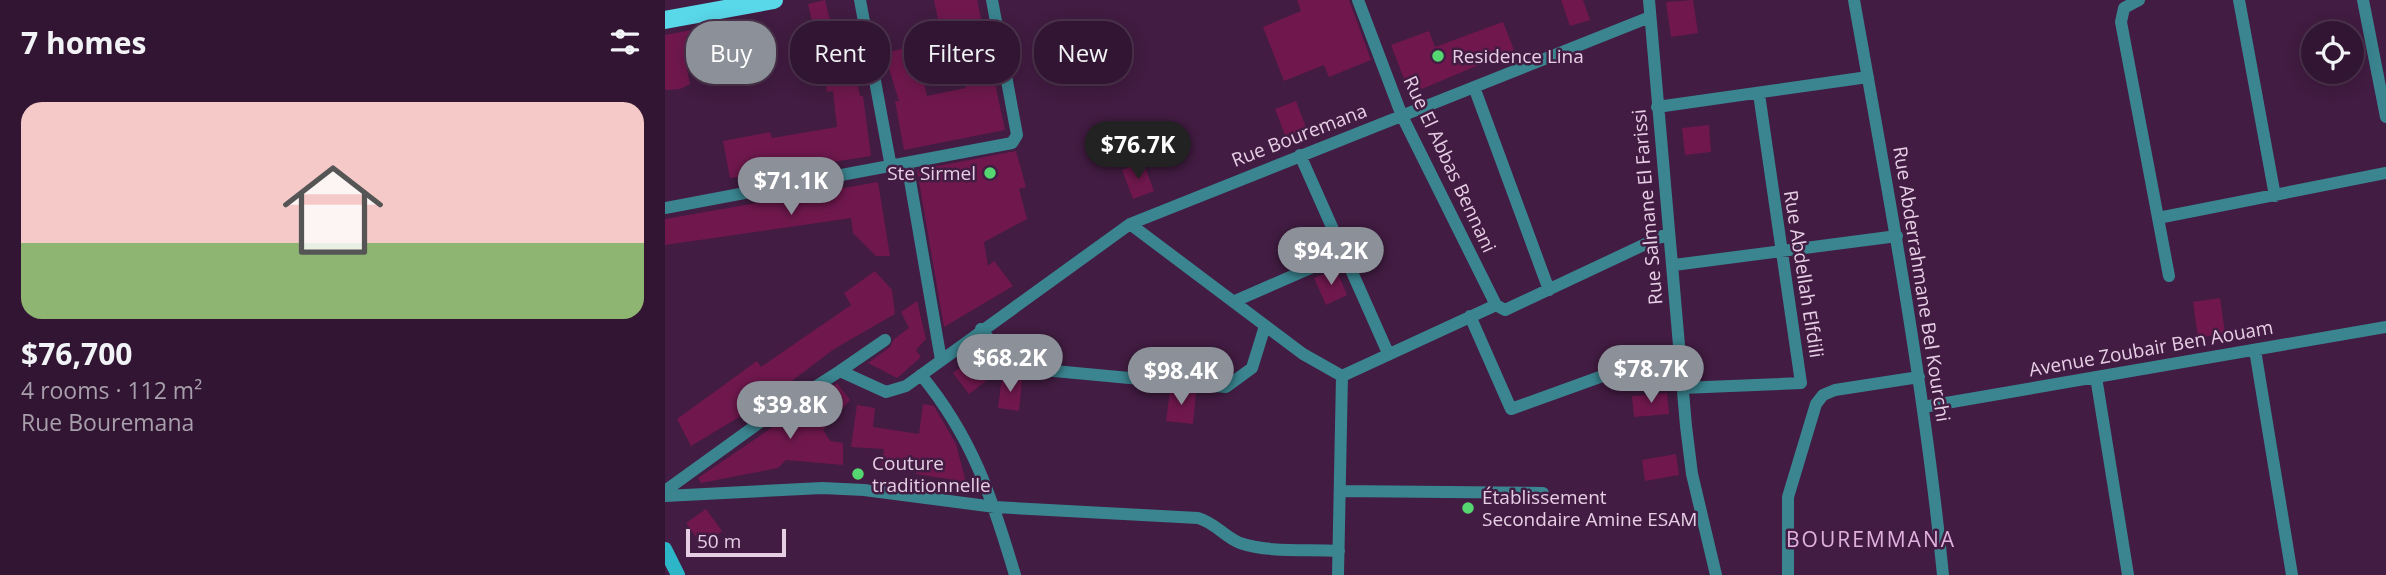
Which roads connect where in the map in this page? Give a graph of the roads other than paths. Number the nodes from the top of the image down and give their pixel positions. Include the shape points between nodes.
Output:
1 (774, 0) edge
2 (860, 0) edge
3 (992, 0) edge
4 (1357, 0) edge
5 (1649, 0) edge
6 (1854, 0) edge
7 (2139, 0) edge
8 (2239, 0) edge
9 (2363, 0) edge
10 (1650, 17) junction
11 (665, 20) edge
12 (1868, 77) junction
13 (1474, 87) junction
14 (1759, 94) junction
15 (1657, 107) junction
16 (1402, 116) junction
17 (2386, 117) edge
18 (1300, 155) junction
19 (907, 163) junction
20 (891, 167) junction
21 (2386, 173) edge
22 (2276, 196) junction
23 (665, 208) edge
24 (2158, 218) junction
25 (1130, 223) junction
26 (1669, 233) junction
27 (1897, 236) junction
28 (1780, 250) junction
29 (1345, 253) junction
30 (1674, 265) junction
31 (2169, 276) dead end
32 (1549, 290) junction
33 (1235, 302) junction
34 (1496, 305) junction
35 (1470, 316) junction
36 (1265, 326) junction
37 (2386, 327) edge
38 (981, 329) junction
39 (885, 340) dead end
40 (2255, 349) junction
41 (1388, 353) junction
42 (941, 360) junction
43 (1622, 369) dead end
44 (840, 371) junction
45 (921, 375) junction
46 (1342, 376) junction
47 (1919, 377) junction
48 (2096, 377) junction
49 (1801, 383) junction
50 (1682, 388) junction
51 (1822, 395) junction
52 (1923, 407) junction
53 (665, 491) edge
54 (1341, 491) junction
55 (1543, 493) dead end
56 (665, 496) edge
57 (995, 507) junction
58 (1339, 551) junction
59 (666, 556) edge
60 (678, 575) edge
61 (1015, 575) edge
62 (1338, 575) edge
63 (1716, 575) edge
64 (1788, 575) edge
65 (1943, 575) edge
66 (2128, 575) edge
67 (2293, 575) edge

1 - 11 main road
2 - 20 street
3 - 19 street via 1015,141
4 - 16 street, Rue El Abbas Bennani
5 - 10 street, Rue Salmane El Farissi
6 - 12 street, Rue Abderrahmane Bel Kourchi
7 - 24 street via 2124,8 2121,22
8 - 22 street
9 - 17 street
10 - 13 street, Rue Bouremana
10 - 15 street, Rue Salmane El Farissi
12 - 14 street
12 - 27 street, Rue Abderrahmane Bel Kourchi
13 - 16 street, Rue Bouremana
13 - 32 street
14 - 15 street
14 - 28 street, Rue Abdellah Elfdili
15 - 26 street, Rue Salmane El Farissi
16 - 18 street, Rue Bouremana
16 - 34 street, Rue El Abbas Bennani
18 - 25 street, Rue Bouremana
18 - 29 street
19 - 20 street
19 - 42 street
20 - 23 street
21 - 22 street
22 - 24 street
24 - 31 street
25 - 33 street
25 - 38 street, Rue Bouremana
26 - 30 street, Rue Salmane El Farissi
26 - 32 street
27 - 28 street
27 - 47 street, Rue Abderrahmane Bel Kourchi
28 - 30 street
28 - 49 street, Rue Abdellah Elfdili
29 - 33 street
29 - 41 street
30 - 50 street, Rue Salmane El Farissi
32 - 34 street via 1505,310
33 - 36 street
34 - 35 street
35 - 41 street
35 - 43 street via 1511,409
36 - 38 street via 1252,368 1226,387 1021,368 1006,360
36 - 46 street
37 - 40 street, Avenue Zoubair Ben Aouam
38 - 42 street, Rue Bouremana
39 - 44 street
40 - 48 street, Avenue Zoubair Ben Aouam
40 - 67 street
41 - 46 street
42 - 45 street, Rue Bouremana
44 - 45 street, Rue Bouremana via 885,392 896,391
44 - 53 street
45 - 57 street via 960,427
46 - 54 street
47 - 51 street
47 - 52 street, Rue Abderrahmane Bel Kourchi
48 - 52 street, Avenue Zoubair Ben Aouam
48 - 66 street
49 - 50 street, Rue Abdellah Elfdili
49 - 51 street
50 - 63 street, Rue Salmane El Farissi via 1692,474
51 - 64 street via 1810,418 1789,489
52 - 65 street, Rue Abderrahmane Bel Kourchi
54 - 55 street
54 - 58 street
56 - 57 street via 822,488
57 - 58 street via 1198,519 1254,546
57 - 61 street
58 - 62 street
59 - 60 street

